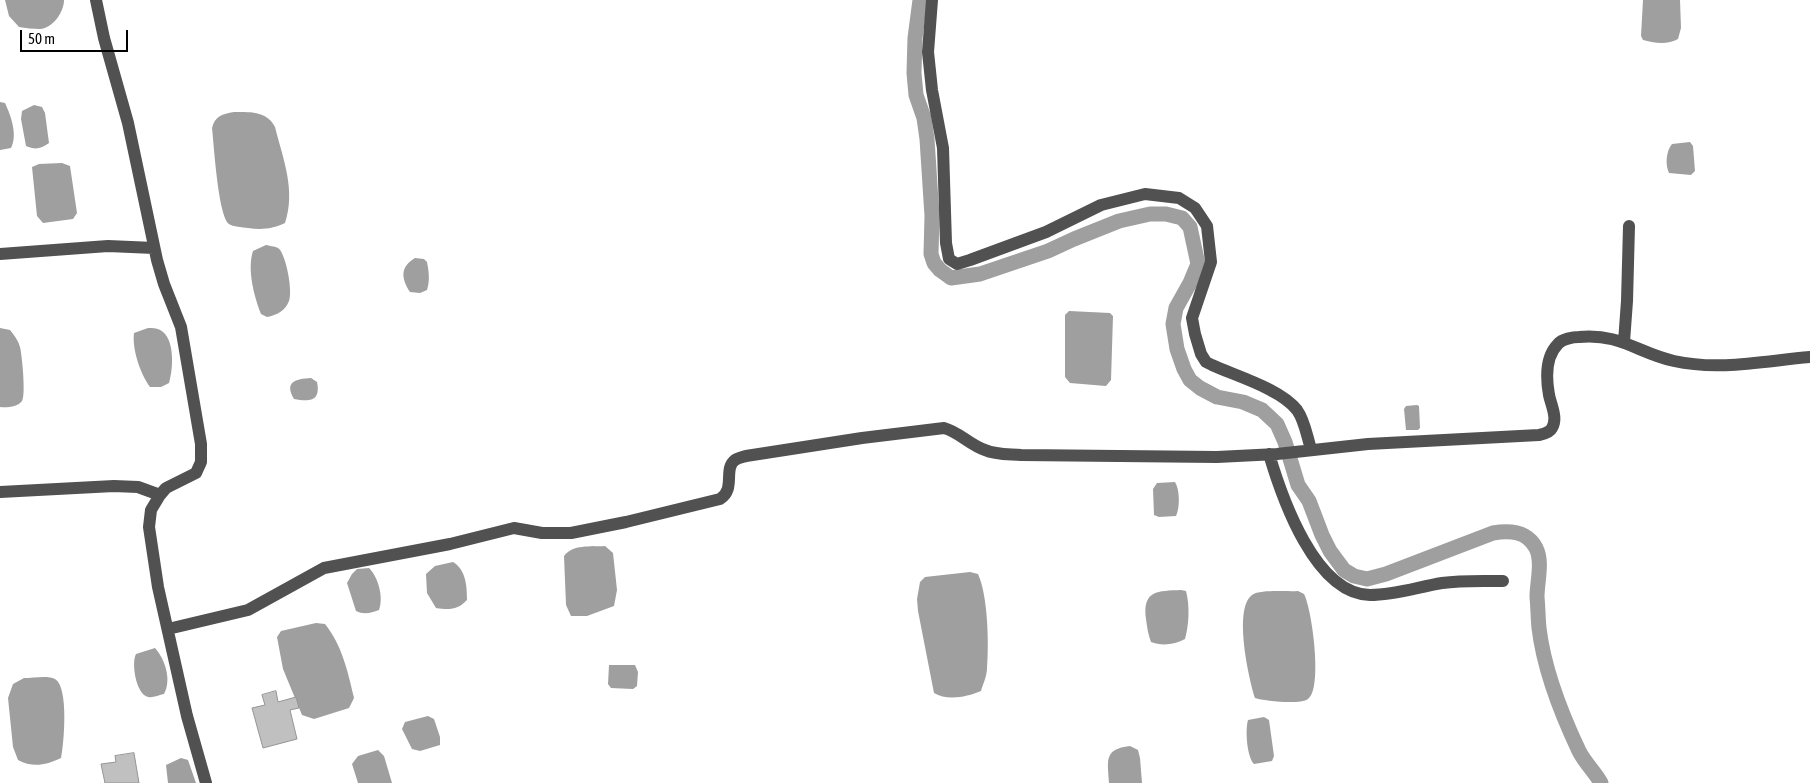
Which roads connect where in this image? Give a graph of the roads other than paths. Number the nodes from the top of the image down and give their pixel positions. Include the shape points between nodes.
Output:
1 (96, 0) edge
2 (932, 0) edge
3 (1629, 226) dead end
4 (154, 248) junction
5 (0, 254) edge
6 (1624, 342) junction
7 (1810, 357) edge
8 (1307, 450) junction
9 (1273, 454) junction
10 (0, 492) edge
11 (160, 495) junction
12 (1503, 581) dead end
13 (168, 629) junction
14 (206, 783) edge

1 - 4 street via 128,123
2 - 8 street via 928,52 943,148 949,259 957,264 970,260 1046,232 1101,205 1133,196 1165,195 1188,202 1196,208 1206,226 1211,257 1192,318 1201,354 1206,362 1286,399 1303,422
3 - 6 street
4 - 5 street via 99,247
4 - 11 street via 164,284 182,327 202,454 196,473 166,488
6 - 7 street via 1673,361 1704,365 1752,364
6 - 8 street via 1594,335 1573,337 1559,343 1547,368 1555,419 1547,433
8 - 9 street
9 - 12 street via 1279,488 1300,535 1314,556 1350,592 1370,595 1472,580
9 - 13 street via 1207,457 1021,455 984,450 954,430 944,428 755,454 731,464 728,492 720,499 571,533 542,533 514,528 324,568 248,610
10 - 11 street via 114,486 138,487
11 - 13 street via 151,510 149,528
13 - 14 street

